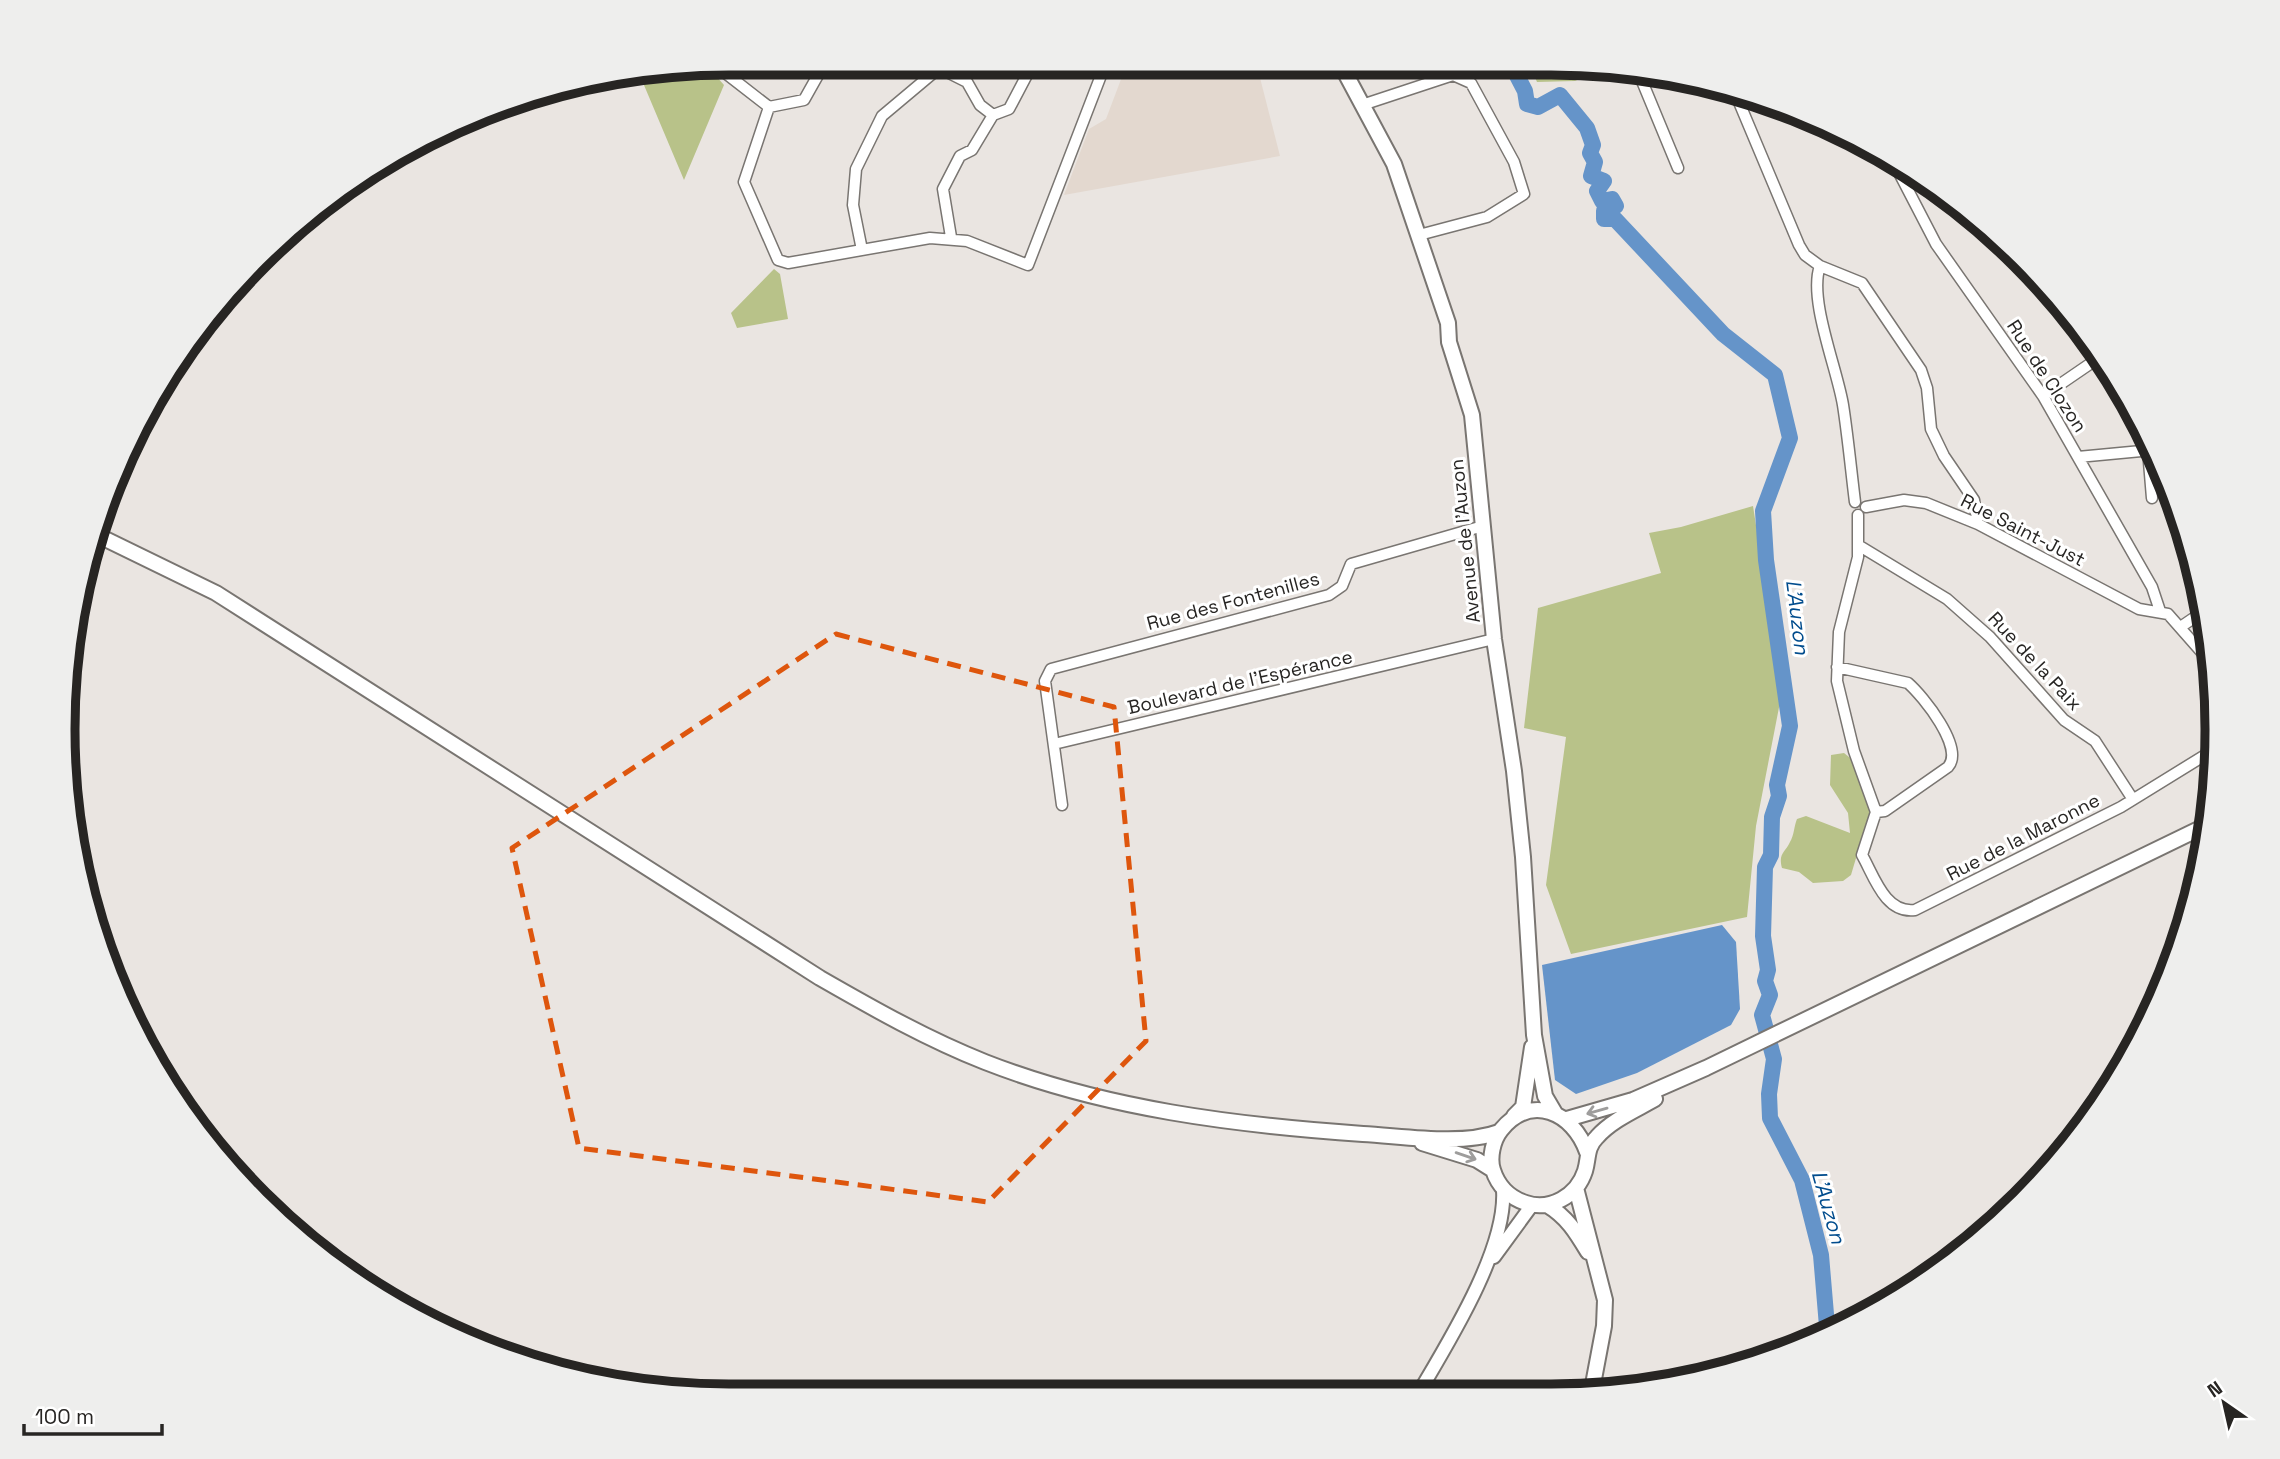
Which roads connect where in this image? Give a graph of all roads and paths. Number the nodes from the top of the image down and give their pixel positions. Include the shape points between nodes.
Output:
1 (728, 75) edge
2 (818, 75) edge
3 (929, 75) edge
4 (955, 75) edge
5 (1027, 75) edge
6 (1101, 75) edge
7 (1346, 75) edge
8 (1642, 82) edge
9 (1740, 104) edge
10 (1362, 105) junction
11 (769, 107) junction
12 (993, 115) junction
13 (1678, 169) dead end
14 (1902, 178) edge
15 (1419, 235) junction
16 (951, 237) junction
17 (862, 250) junction
18 (1820, 266) junction
19 (2092, 363) edge
20 (2043, 396) junction
21 (2142, 451) edge
22 (2078, 457) junction
23 (2151, 470) edge
24 (2152, 499) dead end
25 (1855, 502) junction
26 (1867, 507) junction
27 (1858, 515) junction
28 (1978, 524) junction
29 (1483, 526) junction
30 (104, 539) edge
31 (1858, 545) junction
32 (2160, 611) junction
33 (2195, 617) edge
34 (2182, 626) junction
35 (1494, 639) junction
36 (2199, 648) edge
37 (1837, 667) junction
38 (1054, 744) junction
39 (2204, 756) edge
40 (2132, 798) junction
41 (1062, 806) dead end
42 (1876, 812) junction
43 (2196, 831) edge
44 (1534, 1035) junction
45 (1706, 1068) junction
46 (1561, 1116) junction
47 (1512, 1118) junction
48 (1499, 1132) junction
49 (1390, 1135) junction
50 (1587, 1152) junction
51 (1493, 1170) junction
52 (1576, 1188) junction
53 (1503, 1190) junction
54 (1540, 1205) junction
55 (1600, 1275) junction
56 (1480, 1278) junction
57 (1593, 1382) edge
58 (1424, 1384) edge

1 - 11 street
2 - 11 street via 804,100
3 - 17 street via 882,116 856,169 853,205
4 - 12 street via 967,82 980,105
5 - 12 street via 1009,109
6 - 16 street via 1028,265
7 - 10 main road, Avenue de l'Auzon
8 - 13 street
9 - 18 street via 1798,244
10 - 15 main road, Avenue de l'Auzon via 1394,164
10 - 15 street via 1453,75 1463,77 1471,83 1514,162 1524,194 1486,217
11 - 17 street via 744,182 772,252 788,263
12 - 16 street via 972,150 960,156 943,189
14 - 20 street, Rue de Clozon via 1936,244
15 - 29 main road, Avenue de l'Auzon via 1472,415
16 - 17 street
18 - 25 street via 1818,300 1843,403
18 - 28 street via 1862,283 1921,370 1934,436 1973,500
19 - 20 street
20 - 22 street, Rue de Clozon
21 - 22 street
22 - 32 street, Rue de Clozon via 2152,587
23 - 24 street
25 - 26 street
25 - 27 street via 1853,510
26 - 27 street
26 - 28 street, Rue Saint-Just via 1904,500 1926,503
27 - 31 street
28 - 32 street, Rue Saint-Just via 2140,608
29 - 35 main road, Avenue de l'Auzon
29 - 38 street, Rue des Fontenilles via 1351,564 1342,586 1329,595 1057,666 1045,681
30 - 49 main road via 216,593 808,971 904,1026 987,1063 1142,1108 1304,1130
31 - 37 street via 1839,632
31 - 40 street, Rue de la Paix via 1947,599 1981,628 2064,720 2095,741
32 - 34 street, Rue Saint-Just
33 - 34 street
34 - 36 street, Rue Saint-Just
35 - 38 street, Boulevard de l'Espérance
35 - 44 main road, Avenue de l'Auzon via 1514,771
37 - 42 street via 1841,708
37 - 42 street via 1908,683 1952,744 1948,767 1885,811
38 - 41 street
39 - 40 street, Rue de la Maronne
40 - 42 street, Rue de la Maronne via 2037,851 1915,910 1901,910 1889,903 1862,855
43 - 45 main road
44 - 46 main road via 1545,1096
44 - 47 main road via 1523,1107
45 -> 46 main road via 1633,1100
45 - 50 main road via 1612,1124
46 - 47 main road via 1535,1110
46 - 50 main road via 1580,1133
47 - 48 main road
48 - 49 main road via 1480,1139
48 - 51 main road via 1492,1150
49 -> 51 main road via 1436,1146
50 - 52 main road via 1586,1170
51 - 53 main road
52 - 54 main road via 1563,1199
52 - 55 main road
53 - 54 main road via 1517,1200
53 - 56 street via 1505,1209
54 - 55 main road via 1561,1213 1573,1226
54 - 56 street via 1521,1217
55 - 57 main road via 1604,1326
56 - 58 street

